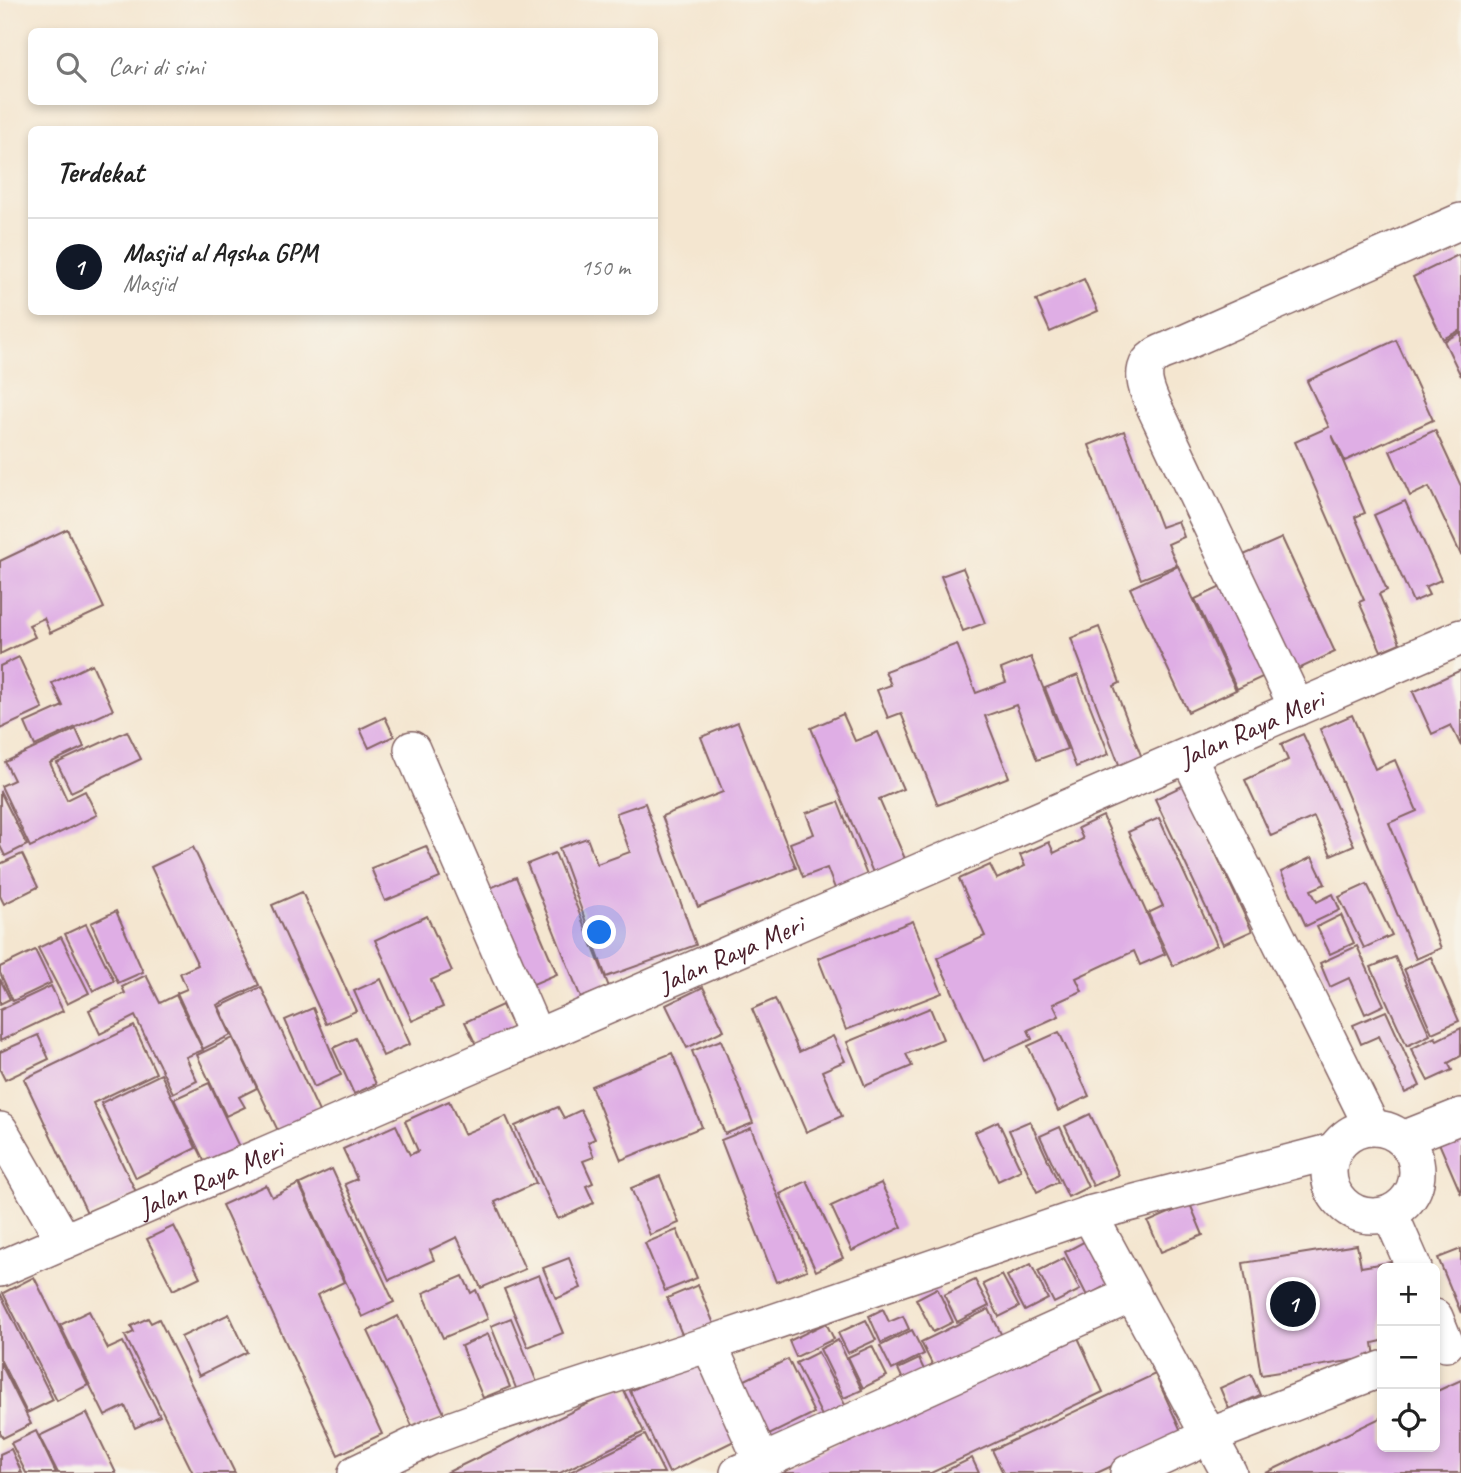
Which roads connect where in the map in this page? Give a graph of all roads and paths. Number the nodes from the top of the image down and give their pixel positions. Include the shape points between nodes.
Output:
1 (1461, 221) edge
2 (1461, 638) edge
3 (1297, 708) junction
4 (412, 749) dead end
5 (1188, 756) junction
6 (536, 1036) junction
7 (1461, 1116) edge
8 (0, 1130) edge
9 (1387, 1133) junction
10 (1333, 1152) junction
11 (1390, 1213) junction
12 (1089, 1214) junction
13 (64, 1241) junction
14 (1412, 1263) edge
15 (0, 1269) edge
16 (1133, 1294) junction
17 (709, 1344) junction
18 (1377, 1371) edge
19 (1209, 1436) junction
20 (750, 1467) edge
21 (356, 1473) edge
22 (1128, 1473) edge
23 (1229, 1473) edge

1 - 3 street via 1151,358 1144,372 1161,421
2 - 3 street, Jalan Raya Meri
3 - 5 street, Jalan Raya Meri
4 - 6 street
5 - 6 street, Jalan Raya Meri
5 - 9 street
6 - 13 street, Jalan Raya Meri
7 - 9 street
8 - 13 street
9 - 10 street via 1356,1130
9 - 11 street via 1412,1150 1417,1165 1412,1194
10 - 11 street via 1329,1181 1335,1196 1360,1214
10 - 12 street
11 - 14 street
12 - 16 street
12 - 17 street
13 - 15 street, Jalan Raya Meri
16 - 19 street
16 - 20 street
17 - 20 street
17 - 21 street via 430,1437
18 - 19 street
19 - 22 street
19 - 23 street

